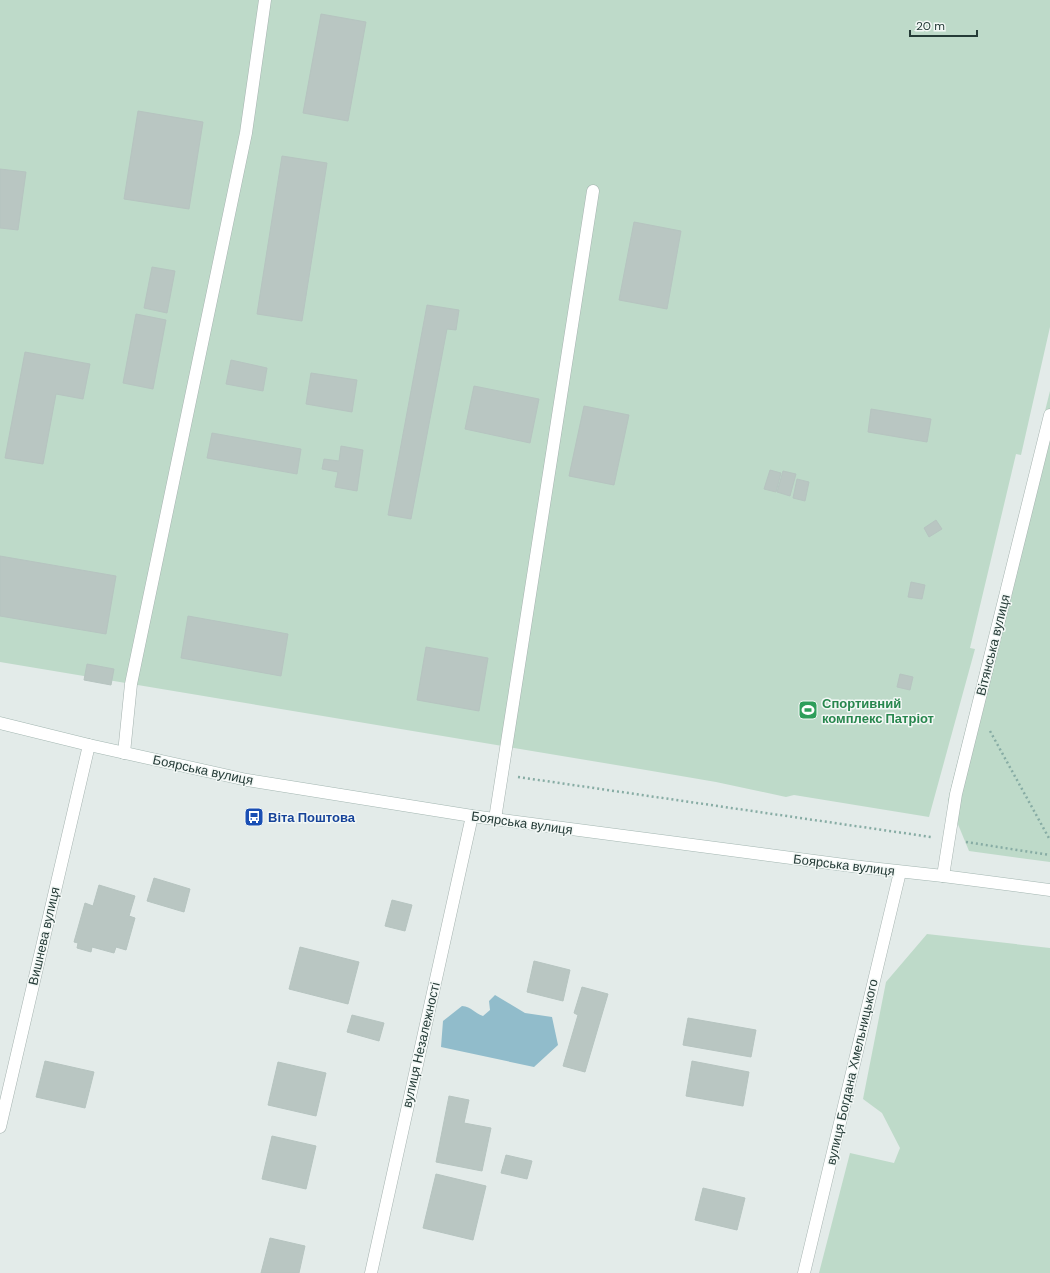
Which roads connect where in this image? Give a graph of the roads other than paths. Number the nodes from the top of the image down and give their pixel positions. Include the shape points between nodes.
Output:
1 (265, 0) edge
2 (593, 191) dead end
3 (1050, 415) edge
4 (0, 723) edge
5 (89, 746) junction
6 (124, 753) junction
7 (472, 816) junction
8 (495, 819) junction
9 (900, 872) junction
10 (944, 876) junction
11 (1050, 890) edge
12 (0, 1127) edge
13 (371, 1273) edge
14 (804, 1273) edge

1 - 6 street via 246,134 131,684
2 - 8 street
3 - 10 street, Вітянська вулиця via 956,794
4 - 5 street, Боярська вулиця
5 - 6 street, Боярська вулиця
5 - 12 street, Вишнева вулиця
6 - 7 street, Боярська вулиця via 247,780
7 - 8 street, Боярська вулиця
7 - 13 street, вулиця Незалежності
8 - 9 street, Боярська вулиця
9 - 10 street, Боярська вулиця
9 - 14 street, вулиця Богдана Хмельницького
10 - 11 street, Боярська вулиця

